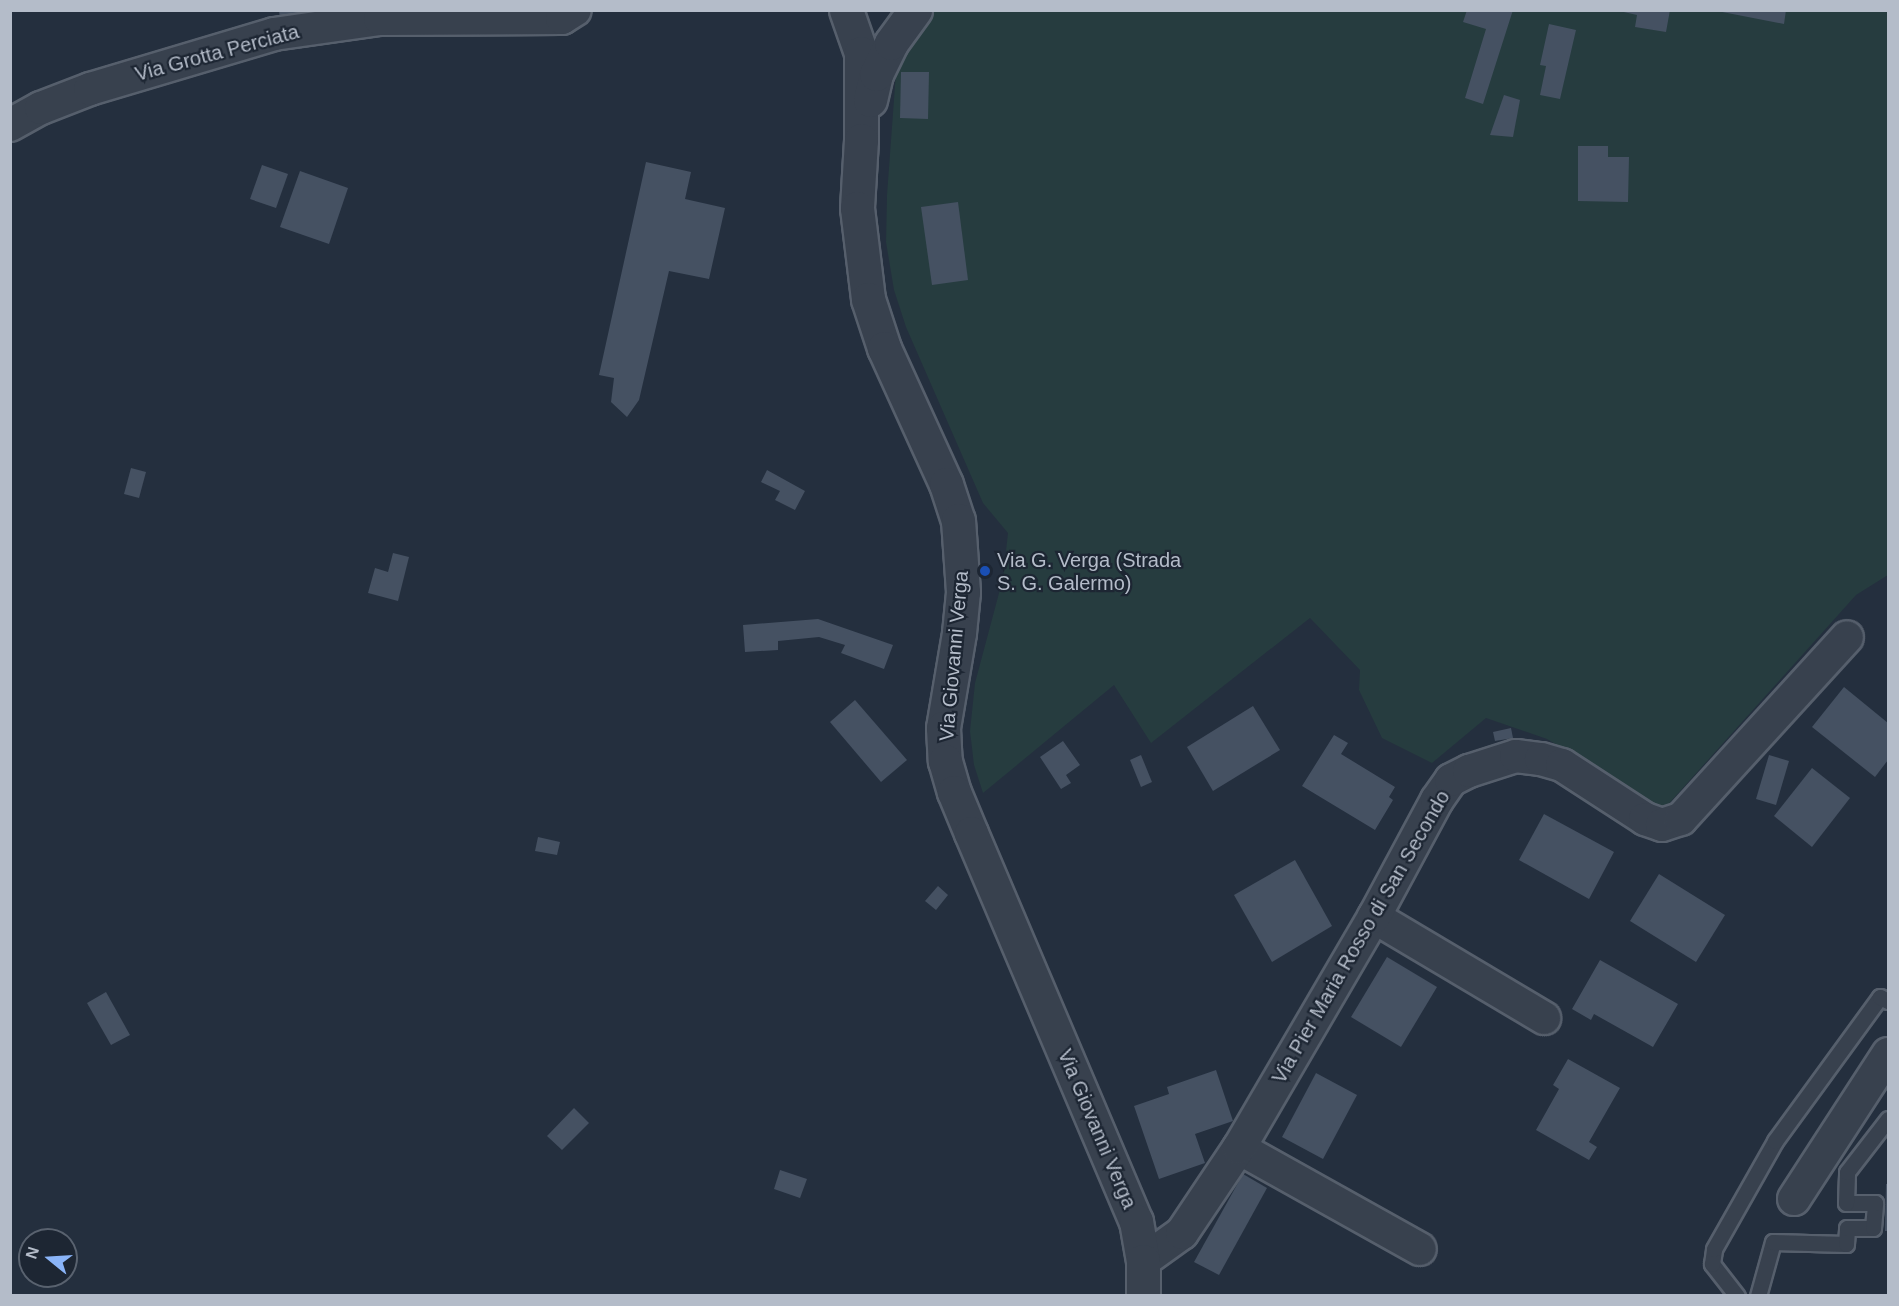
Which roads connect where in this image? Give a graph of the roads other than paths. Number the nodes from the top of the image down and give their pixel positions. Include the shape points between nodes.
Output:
1 (575, 10) edge
2 (846, 10) edge
3 (915, 10) edge
4 (10, 125) edge
5 (861, 140) junction
6 (1847, 637) dead end
7 (1374, 917) junction
8 (1888, 1001) edge
9 (1544, 1018) dead end
10 (1888, 1054) edge
11 (1888, 1119) edge
12 (1239, 1148) junction
13 (1794, 1199) dead end
14 (1420, 1249) dead end
15 (1143, 1261) junction
16 (1143, 1296) edge
17 (1737, 1296) edge
18 (1758, 1296) edge

1 - 4 street, Via Grotta Perciata via 561,18 380,19 274,34 90,89
2 - 5 street via 861,53
3 - 5 street via 891,43 876,74
5 - 15 street, Via Giovanni Verga via 857,208 868,299 884,348 946,484 958,520 963,592 943,728 945,761 967,822 1136,1221
6 - 7 street, Via Pier Maria Rosso di San Secondo via 1681,819 1662,825 1645,819 1562,765 1541,759 1516,756 1451,780
7 - 9 street
7 - 12 street, Via Pier Maria Rosso di San Secondo
8 - 17 lane via 1880,997 1776,1141 1713,1249 1712,1264
10 - 13 street
11 - 18 lane via 1846,1172 1846,1203 1875,1203 1874,1228 1847,1228 1846,1244 1773,1242
12 - 14 street
12 - 15 street, Via Pier Maria Rosso di San Secondo via 1182,1233
15 - 16 street, Via Giovanni Verga

